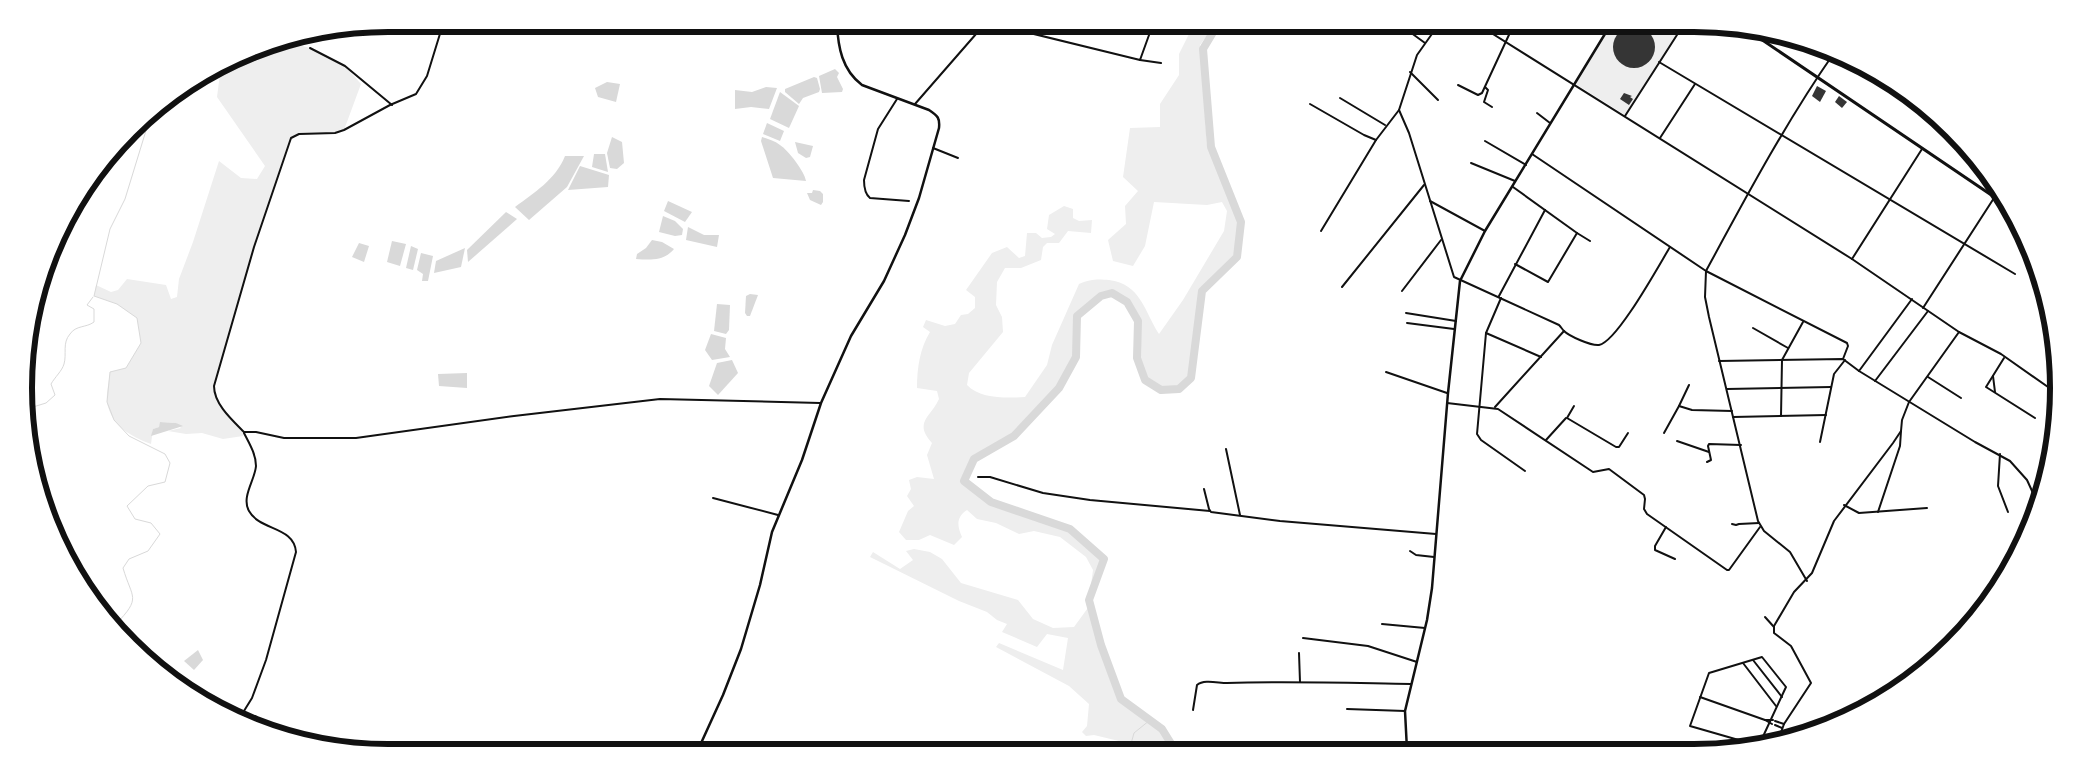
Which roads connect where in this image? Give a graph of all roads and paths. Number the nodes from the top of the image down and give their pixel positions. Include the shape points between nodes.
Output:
1 (441, 32) edge
2 (838, 32) edge
3 (977, 32) edge
4 (1025, 32) edge
5 (1150, 32) edge
6 (1410, 32) edge
7 (1433, 32) edge
8 (1491, 32) edge
9 (1510, 32) edge
10 (1606, 32) edge
11 (1679, 32) edge
12 (1760, 38) edge
13 (1506, 41) junction
14 (1425, 43) junction
15 (310, 48) dead end
16 (1829, 59) edge
17 (1140, 60) junction
18 (1659, 62) junction
19 (1161, 63) dead end
20 (1410, 72) junction
21 (1817, 77) junction
22 (1574, 83) junction
23 (1695, 84) junction
24 (1458, 85) dead end
25 (1485, 87) junction
26 (1340, 98) dead end
27 (897, 99) junction
28 (1438, 100) dead end
29 (915, 104) junction
30 (1310, 104) dead end
31 (392, 105) junction
32 (1492, 106) dead end
33 (1399, 110) junction
34 (1538, 113) dead end
35 (1625, 116) junction
36 (1550, 123) junction
37 (1386, 126) junction
38 (1782, 136) junction
39 (1660, 138) junction
40 (1376, 140) junction
41 (1485, 141) dead end
42 (933, 148) junction
43 (1923, 149) junction
44 (1532, 154) junction
45 (958, 158) dead end
46 (1472, 163) dead end
47 (1526, 165) junction
48 (1516, 182) junction
49 (1424, 185) junction
50 (1513, 187) junction
51 (1748, 194) junction
52 (1994, 197) joint
53 (1891, 199) junction
54 (909, 201) dead end
55 (1430, 202) junction
56 (1545, 210) junction
57 (1485, 230) junction
58 (1321, 231) dead end
59 (1577, 233) junction
60 (1441, 240) junction
61 (1590, 241) dead end
62 (1964, 242) junction
63 (1670, 247) junction
64 (1852, 259) junction
65 (1515, 264) junction
66 (1706, 271) junction
67 (2015, 274) dead end
68 (1460, 281) junction
69 (1342, 288) dead end
70 (1402, 291) dead end
71 (1500, 297) junction
72 (1912, 299) junction
73 (1923, 308) junction
74 (1928, 311) junction
75 (1406, 313) dead end
76 (1456, 321) junction
77 (1803, 322) junction
78 (1407, 323) dead end
79 (1753, 328) dead end
80 (1454, 329) junction
81 (1564, 331) junction
82 (1959, 332) junction
83 (1486, 333) junction
84 (1789, 348) junction
85 (1542, 357) junction
86 (2004, 357) junction
87 (1844, 359) junction
88 (1782, 360) junction
89 (1718, 361) junction
90 (1858, 370) junction
91 (1386, 372) dead end
92 (1992, 376) junction
93 (1928, 377) junction
94 (1875, 382) junction
95 (1689, 385) dead end
96 (1831, 387) junction
97 (2050, 387) edge
98 (1782, 388) junction
99 (1727, 389) junction
100 (1995, 392) junction
101 (1448, 393) junction
102 (1961, 398) dead end
103 (1909, 402) junction
104 (821, 403) junction
105 (1447, 403) junction
106 (1480, 406) junction
107 (1574, 406) dead end
108 (1679, 406) junction
109 (1494, 407) junction
110 (1732, 412) junction
111 (1826, 415) junction
112 (1781, 416) junction
113 (1734, 417) junction
114 (1567, 418) junction
115 (2035, 418) dead end
116 (1901, 431) junction
117 (244, 432) junction
118 (1628, 433) dead end
119 (1664, 433) dead end
120 (1546, 440) junction
121 (1677, 441) dead end
122 (1820, 442) dead end
123 (1740, 445) junction
124 (1226, 449) dead end
125 (1709, 452) junction
126 (2000, 454) junction
127 (1707, 462) dead end
128 (1525, 471) dead end
129 (978, 477) dead end
130 (1204, 489) dead end
131 (2034, 495) edge
132 (713, 498) dead end
133 (1844, 505) junction
134 (1927, 508) dead end
135 (1210, 511) junction
136 (1878, 512) junction
137 (2008, 512) dead end
138 (778, 515) junction
139 (1240, 516) junction
140 (1759, 523) junction
141 (1732, 524) dead end
142 (1666, 527) junction
143 (1760, 527) junction
144 (1436, 534) junction
145 (1410, 551) dead end
146 (1434, 557) junction
147 (1675, 560) dead end
148 (1807, 581) junction
149 (1764, 617) dead end
150 (1382, 624) dead end
151 (1774, 627) junction
152 (1425, 628) junction
153 (1303, 638) dead end
154 (1299, 653) dead end
155 (1753, 660) junction
156 (1417, 662) junction
157 (1743, 663) junction
158 (1300, 682) junction
159 (1412, 684) junction
160 (1700, 697) junction
161 (1782, 697) junction
162 (1776, 706) junction
163 (1193, 710) dead end
164 (1347, 710) dead end
165 (1405, 711) junction
166 (243, 712) edge
167 (1765, 720) junction
168 (1773, 720) junction
169 (1768, 723) junction
170 (1784, 724) junction
171 (1783, 729) junction
172 (1781, 732) edge
173 (1762, 737) edge
174 (1739, 740) edge
175 (701, 744) edge
176 (1407, 744) edge

1 - 31 street via 421,88 409,98
2 - 27 street via 840,53 854,79
3 - 29 street
4 - 17 street
5 - 17 street
6 - 14 street
7 - 14 street
8 - 13 street
9 - 13 street
10 - 22 street
11 - 18 street
12 - 21 highway
13 - 22 street
13 - 25 street
14 - 20 street
15 - 31 street via 345,66
16 - 21 street
17 - 19 street
18 - 23 street
18 - 35 street
20 - 28 street
20 - 33 street
21 - 38 street
21 - 43 highway
22 - 35 street
22 - 36 street
23 - 38 street
23 - 39 street
24 - 25 street via 1480,95
25 - 32 street via 1488,90 1484,102
26 - 37 street
27 - 29 street
27 - 54 street via 878,128 864,187 870,198
29 - 42 street via 937,115 940,120
30 - 40 street
31 - 117 street via 335,133 299,134 291,138 254,247 214,386 217,401
33 - 37 street
33 - 49 street
34 - 36 street
35 - 39 street
36 - 44 street
37 - 40 street
38 - 51 street
38 - 53 street
39 - 51 street
40 - 58 street
41 - 47 street
42 - 45 street
42 - 104 street via 905,235 884,281 851,336
43 - 52 highway
43 - 53 street
44 - 47 street
44 - 63 street
46 - 48 street
47 - 48 street
48 - 50 street
49 - 55 street
49 - 69 street
50 - 56 street
50 - 57 street
51 - 64 street
51 - 66 street
52 - 62 street
53 - 62 street
53 - 64 street
55 - 57 street
55 - 60 street
56 - 59 street
56 - 65 street
57 - 68 street
59 - 61 street
59 - 65 street via 1548,282
60 - 68 street via 1452,274
60 - 70 street
62 - 67 street
62 - 73 street
63 - 66 street
63 - 81 street via 1632,309 1604,344 1589,344
64 - 72 street
65 - 71 street
66 - 77 street
66 - 89 street via 1705,297
68 - 71 street
68 - 76 street
71 - 81 street via 1559,325
71 - 83 street
72 - 73 street
72 - 90 street
73 - 74 street
74 - 82 street
74 - 94 street
75 - 76 street
76 - 80 street
77 - 84 street
77 - 87 street via 1847,343
78 - 80 street
79 - 84 street
80 - 101 street
81 - 85 street
82 - 86 street
82 - 93 street
83 - 85 street
83 - 106 street
84 - 88 street
85 - 109 street
86 - 92 street
86 - 97 street
87 - 88 street
87 - 90 street
87 - 96 street via 1834,374
88 - 89 street
88 - 98 street
89 - 99 street
90 - 94 street
91 - 101 street
92 - 100 street
92 - 100 street via 1986,386
93 - 102 street
93 - 103 street
94 - 103 street
95 - 108 street
96 - 98 street
96 - 111 street
98 - 99 street
98 - 112 street
99 - 110 street
100 - 115 street
101 - 105 street
103 - 116 street
103 - 126 street
104 - 117 street via 660,399 356,438 284,438
104 - 138 street via 802,460
105 - 106 street
105 - 144 street
106 - 109 street
106 - 128 street via 1479,438
107 - 114 street
108 - 110 street via 1692,410
108 - 119 street
109 - 120 street
110 - 113 street
111 - 112 street
111 - 122 street
112 - 113 street
113 - 123 street
114 - 118 street via 1616,447
114 - 120 street
116 - 133 street
116 - 136 street via 1900,446
117 - 166 street via 256,467 247,507 256,518 292,539 296,552 266,660 252,698
120 - 142 street via 1593,472 1609,469 1627,481 1645,498 1647,514
121 - 125 street
123 - 125 street via 1709,444
123 - 140 street
124 - 139 street
125 - 127 street via 1711,460
126 - 131 street via 2027,480
126 - 137 street via 1998,486
129 - 135 street via 990,477 1043,493 1090,500
130 - 135 street
132 - 138 street
133 - 136 street via 1859,514
133 - 148 street
134 - 136 street
135 - 139 street
138 - 175 street via 741,649
139 - 144 street
140 - 141 street
140 - 143 street
142 - 143 street via 1728,570
142 - 147 street via 1654,546 1655,550
143 - 148 street via 1790,552
144 - 146 street
145 - 146 street
146 - 152 street
148 - 151 street via 1794,592
149 - 151 street
150 - 152 street
151 - 170 street via 1774,633 1791,646 1811,683
152 - 156 street
153 - 156 street via 1368,646
154 - 158 street
155 - 157 street
155 - 161 street
155 - 161 street via 1763,657 1786,687
156 - 159 street
157 - 160 street via 1709,673
157 - 162 street
158 - 159 street
158 - 163 street via 1202,682 1197,685
159 - 165 street
160 - 167 street
160 - 174 street via 1690,727
161 - 162 street
162 - 168 street
164 - 165 street
165 - 176 street
167 - 168 street
167 - 169 street
168 - 169 street
168 - 170 street
169 - 171 street
169 - 173 street
170 - 171 street
171 - 172 street

